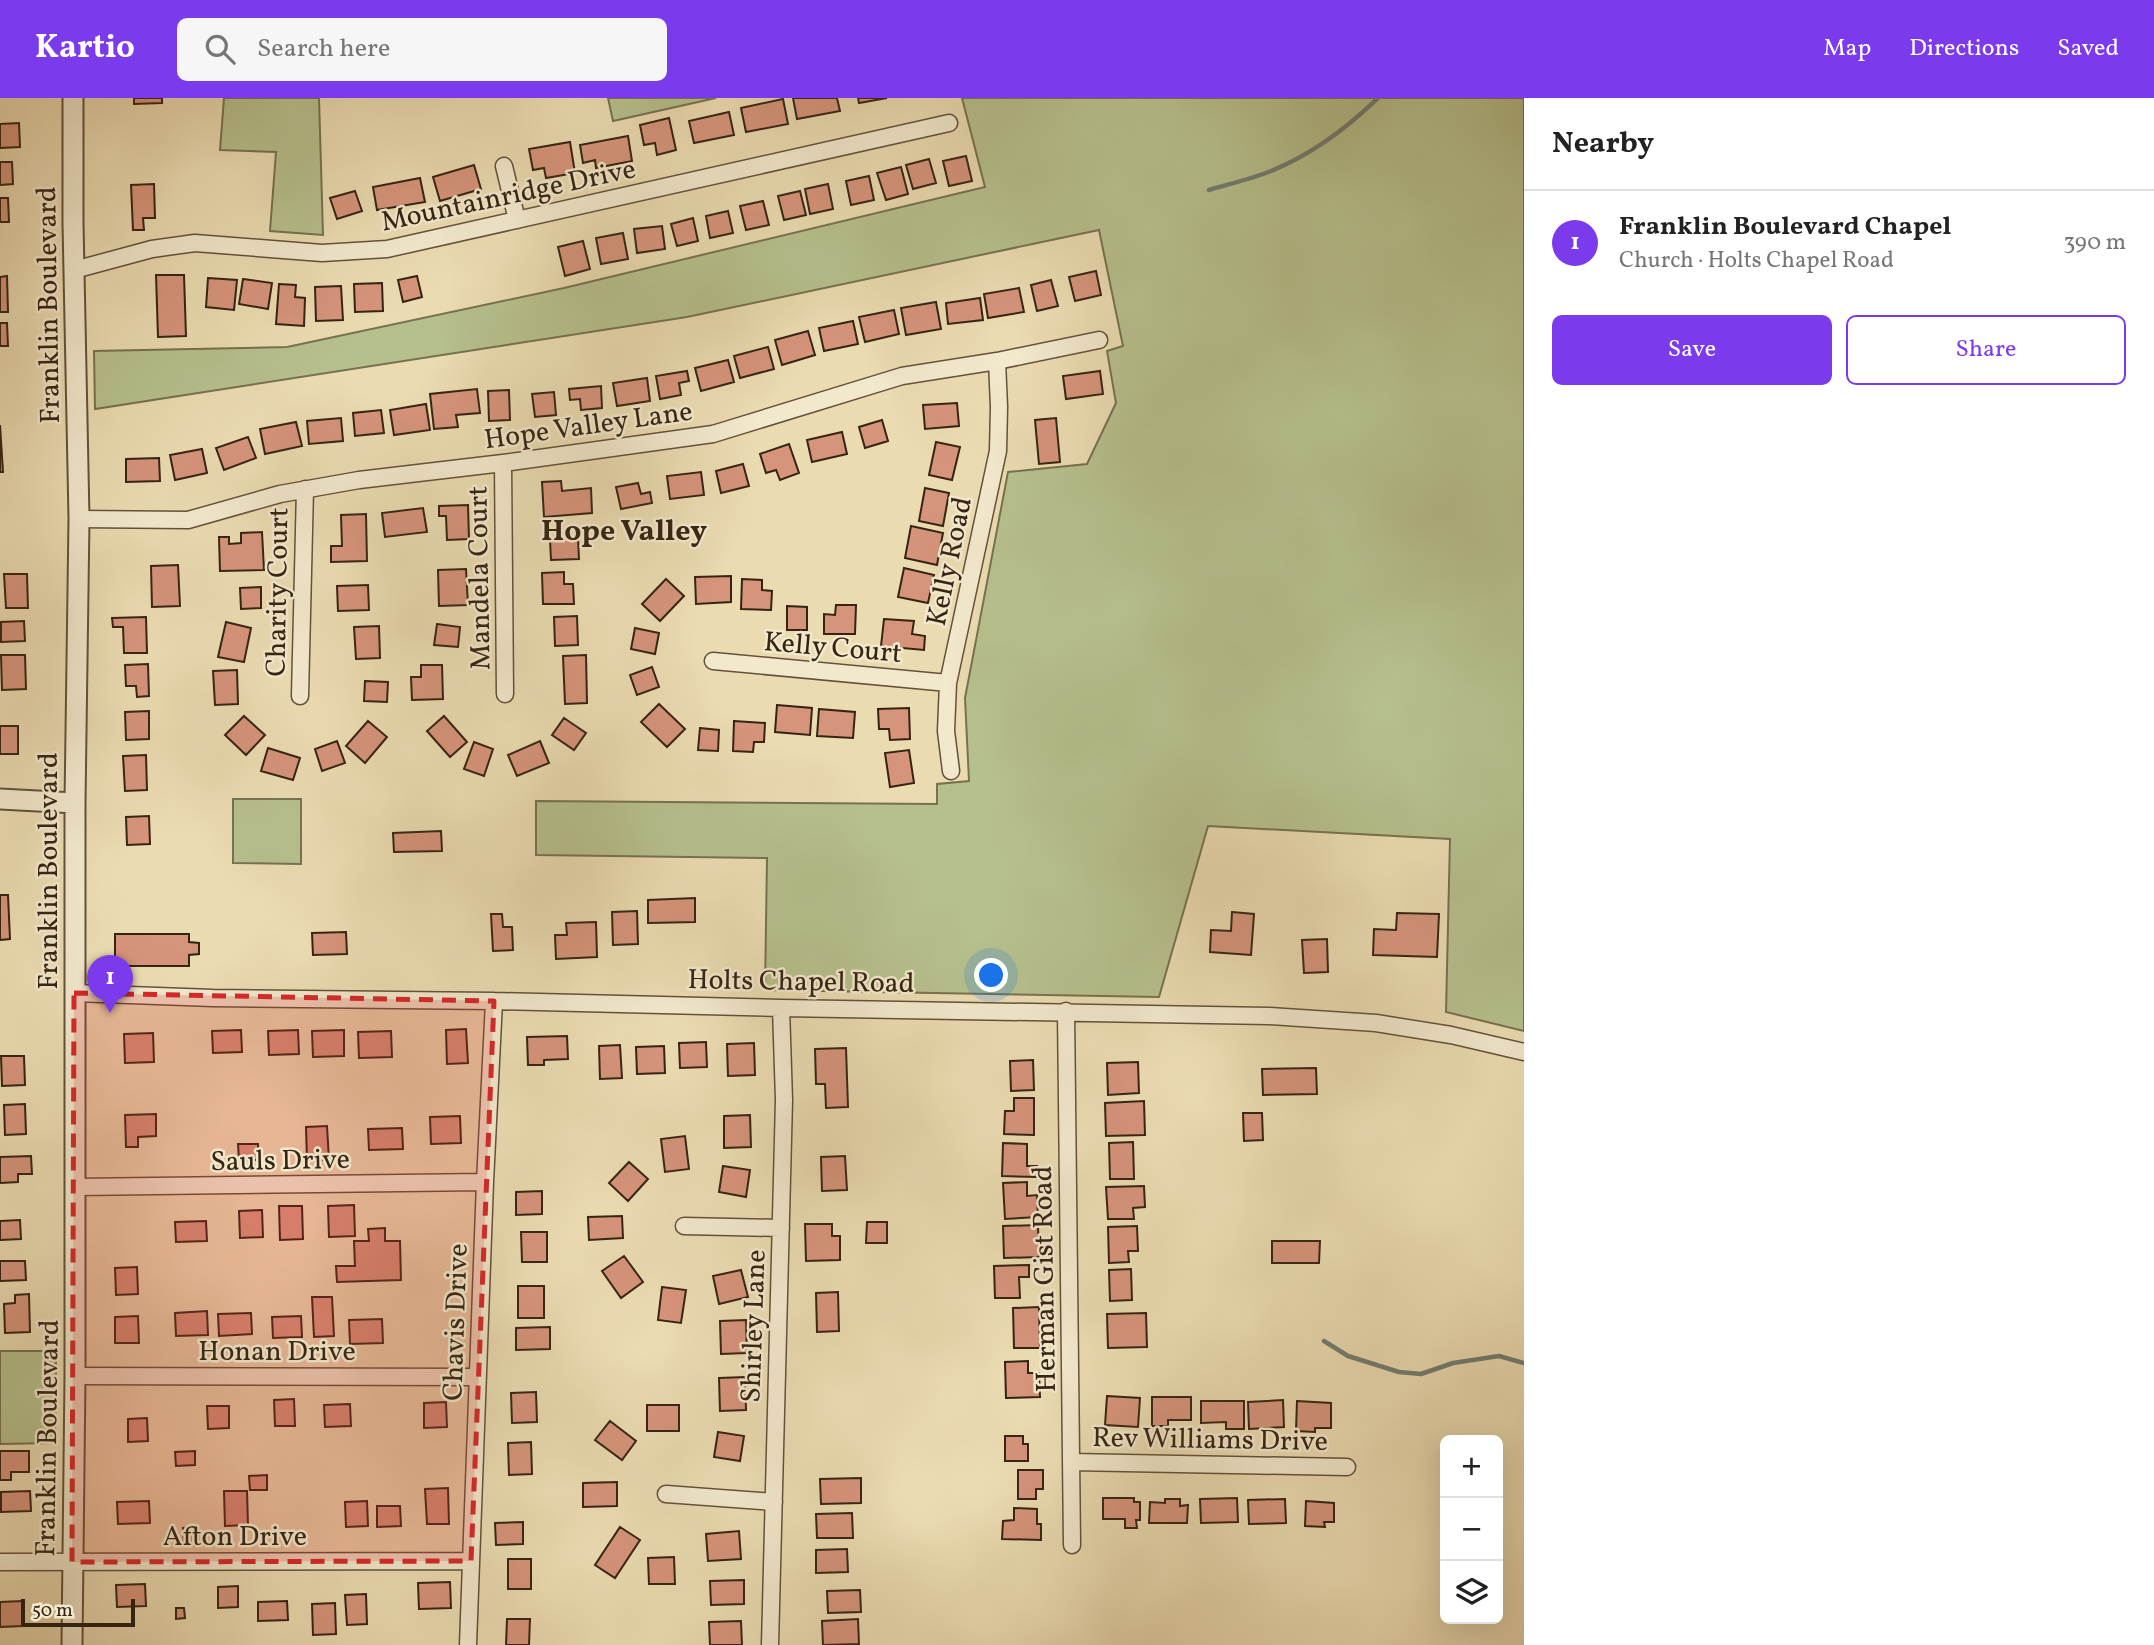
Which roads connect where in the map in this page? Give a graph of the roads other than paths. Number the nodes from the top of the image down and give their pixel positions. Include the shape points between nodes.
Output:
1 (73, 98) edge
2 (949, 122) dead end
3 (504, 166) dead end
4 (517, 220) junction
5 (74, 270) junction
6 (1099, 340) dead end
7 (998, 361) junction
8 (503, 463) junction
9 (305, 489) junction
10 (79, 519) junction
11 (713, 661) dead end
12 (948, 683) junction
13 (505, 694) dead end
14 (300, 696) dead end
15 (951, 771) dead end
16 (0, 799) edge
17 (75, 803) junction
18 (74, 993) junction
19 (494, 1001) junction
20 (781, 1009) junction
21 (1066, 1012) junction
22 (1524, 1052) edge
23 (485, 1182) junction
24 (75, 1187) junction
25 (684, 1226) dead end
26 (781, 1228) junction
27 (75, 1376) junction
28 (478, 1377) junction
29 (1071, 1462) junction
30 (1348, 1467) dead end
31 (666, 1494) dead end
32 (774, 1502) junction
33 (1072, 1545) dead end
34 (471, 1561) junction
35 (0, 1562) edge
36 (72, 1562) junction
37 (72, 1645) edge
38 (468, 1645) edge
39 (769, 1645) edge

1 - 5 street, Franklin Boulevard
2 - 4 street, Mountainridge Drive
3 - 4 street
4 - 5 street, Mountainridge Drive via 387,249 321,253 195,243 152,249
5 - 10 street, Franklin Boulevard
6 - 7 street, Hope Valley Lane
7 - 8 street, Hope Valley Lane via 902,376 713,434
7 - 12 street, Kelly Road via 998,451
8 - 9 street, Hope Valley Lane
8 - 13 street, Mandela Court
9 - 10 street, Hope Valley Lane via 188,520
9 - 14 street, Charity Court
10 - 17 street, Franklin Boulevard
11 - 12 street, Kelly Court
12 - 15 street, Kelly Road via 946,731
16 - 17 street
17 - 18 street, Franklin Boulevard
18 - 19 street, Holts Chapel Road
18 - 24 street, Franklin Boulevard
19 - 20 street, Holts Chapel Road
19 - 23 street, Chavis Drive
20 - 21 street, Holts Chapel Road
20 - 26 street, Shirley Lane
21 - 22 street, Holts Chapel Road via 1376,1023
21 - 29 street, Herman Gist Road
23 - 24 street, Sauls Drive
23 - 28 street, Chavis Drive
24 - 27 street, Franklin Boulevard
25 - 26 street
26 - 32 street, Shirley Lane
27 - 28 street, Honan Drive
27 - 36 street, Franklin Boulevard
28 - 34 street, Chavis Drive
29 - 30 street, Rev Williams Drive
29 - 33 street, Herman Gist Road
31 - 32 street
32 - 39 street, Shirley Lane
34 - 36 street, Afton Drive
34 - 38 street, Chavis Drive
35 - 36 street, Afton Drive
36 - 37 street, Franklin Boulevard

